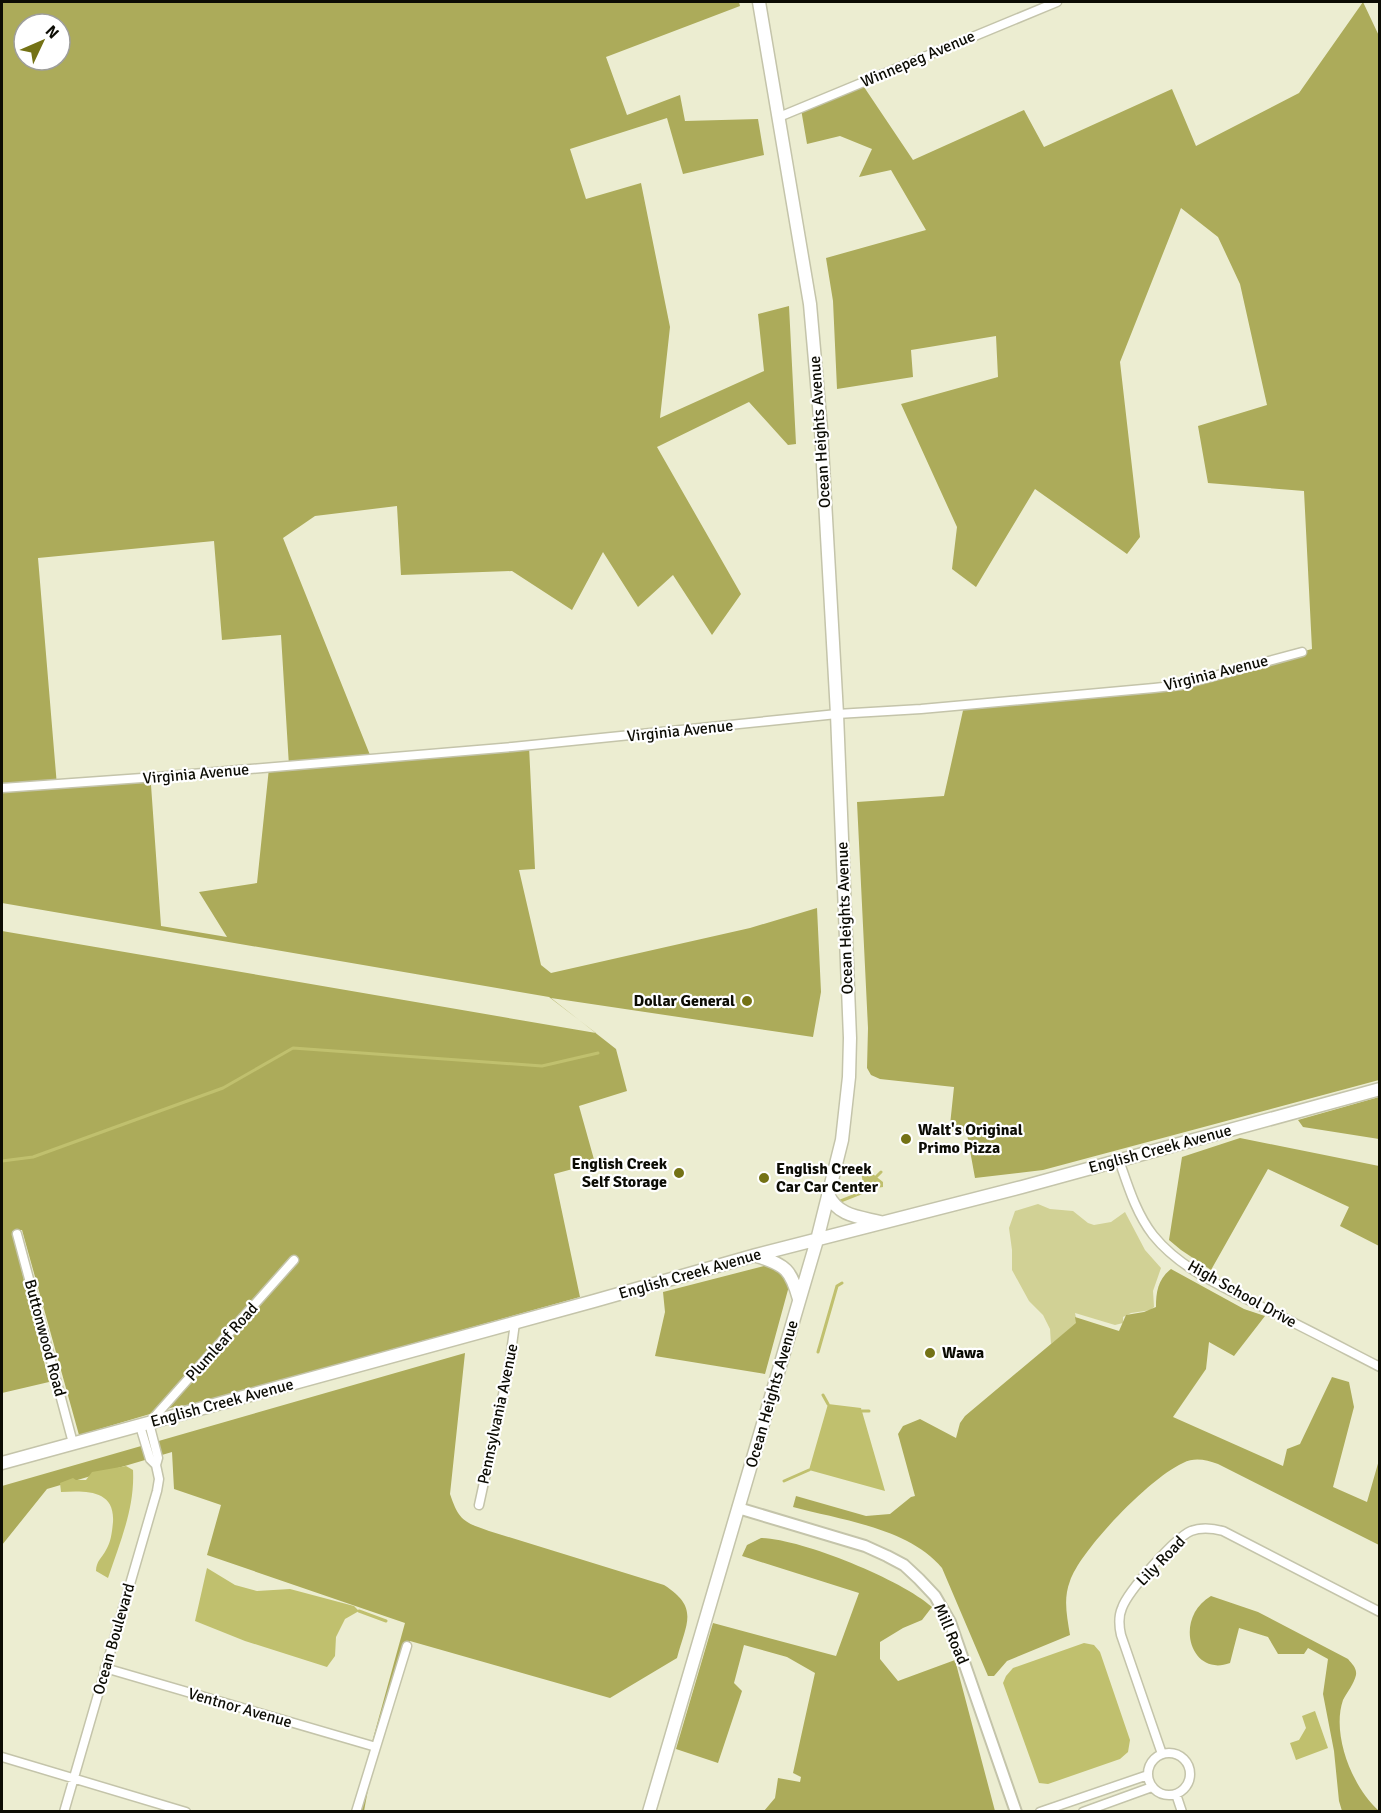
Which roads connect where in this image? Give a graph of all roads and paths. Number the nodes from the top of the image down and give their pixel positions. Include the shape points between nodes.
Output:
1 (759, 2) edge
2 (1057, 2) edge
3 (779, 117) junction
4 (1302, 652) dead end
5 (837, 714) junction
6 (2, 788) edge
7 (1380, 1089) edge
8 (1119, 1160) junction
9 (828, 1194) junction
10 (881, 1223) junction
11 (17, 1234) dead end
12 (817, 1240) junction
13 (756, 1255) junction
14 (294, 1260) dead end
15 (799, 1299) junction
16 (515, 1323) junction
17 (1380, 1367) edge
18 (144, 1424) junction
19 (73, 1443) junction
20 (2, 1463) edge
21 (479, 1505) dead end
22 (738, 1508) junction
23 (1380, 1612) edge
24 (407, 1646) dead end
25 (105, 1668) junction
26 (376, 1747) junction
27 (1162, 1754) junction
28 (2, 1757) edge
29 (1148, 1775) junction
30 (74, 1778) junction
31 (1152, 1787) junction
32 (1176, 1794) junction
33 (64, 1812) edge
34 (186, 1812) edge
35 (356, 1812) edge
36 (649, 1812) edge
37 (1016, 1812) edge
38 (1040, 1812) edge
39 (1083, 1812) edge
40 (1182, 1812) edge

1 - 3 main road, Ocean Heights Avenue
2 - 3 street, Winnepeg Avenue
3 - 5 main road, Ocean Heights Avenue via 810,304
4 - 5 street, Virginia Avenue via 1181,685
5 - 6 street, Virginia Avenue via 523,746
5 - 9 main road, Ocean Heights Avenue via 850,1038 842,1140
7 - 8 main road, English Creek Avenue
8 - 10 main road, English Creek Avenue
8 - 17 street, High School Drive via 1143,1221 1154,1237 1180,1260 1233,1292
9 - 10 main road via 841,1211
9 - 12 main road, Ocean Heights Avenue
10 - 12 main road, English Creek Avenue
11 - 19 street, Buttonwood Road
12 - 13 main road, English Creek Avenue
12 - 15 main road, Ocean Heights Avenue
13 - 15 main road via 786,1268
13 - 16 main road, English Creek Avenue
14 - 18 street, Plumleaf Road
15 - 22 main road, Ocean Heights Avenue
16 - 18 main road, English Creek Avenue
16 - 21 street, Pennsylvania Avenue
18 - 19 main road, English Creek Avenue
18 - 25 street, Ocean Boulevard via 150,1459 156,1465 159,1479
19 - 20 main road, English Creek Avenue
22 - 36 main road, Ocean Heights Avenue
22 - 37 street, Mill Road via 865,1546 904,1566 927,1587 954,1632
23 - 27 street, Lily Road via 1223,1531 1204,1528 1185,1534 1130,1593 1119,1616 1120,1635
24 - 26 street
25 - 26 street, Ventnor Avenue
25 - 30 street, Ocean Boulevard
26 - 35 street
27 - 29 street via 1152,1762
27 - 32 street via 1175,1754 1189,1767 1189,1781
28 - 30 street
29 - 31 street
29 - 38 street
30 - 33 street, Ocean Boulevard
30 - 34 street
31 - 32 street via 1163,1794
31 - 39 street
32 - 40 street

